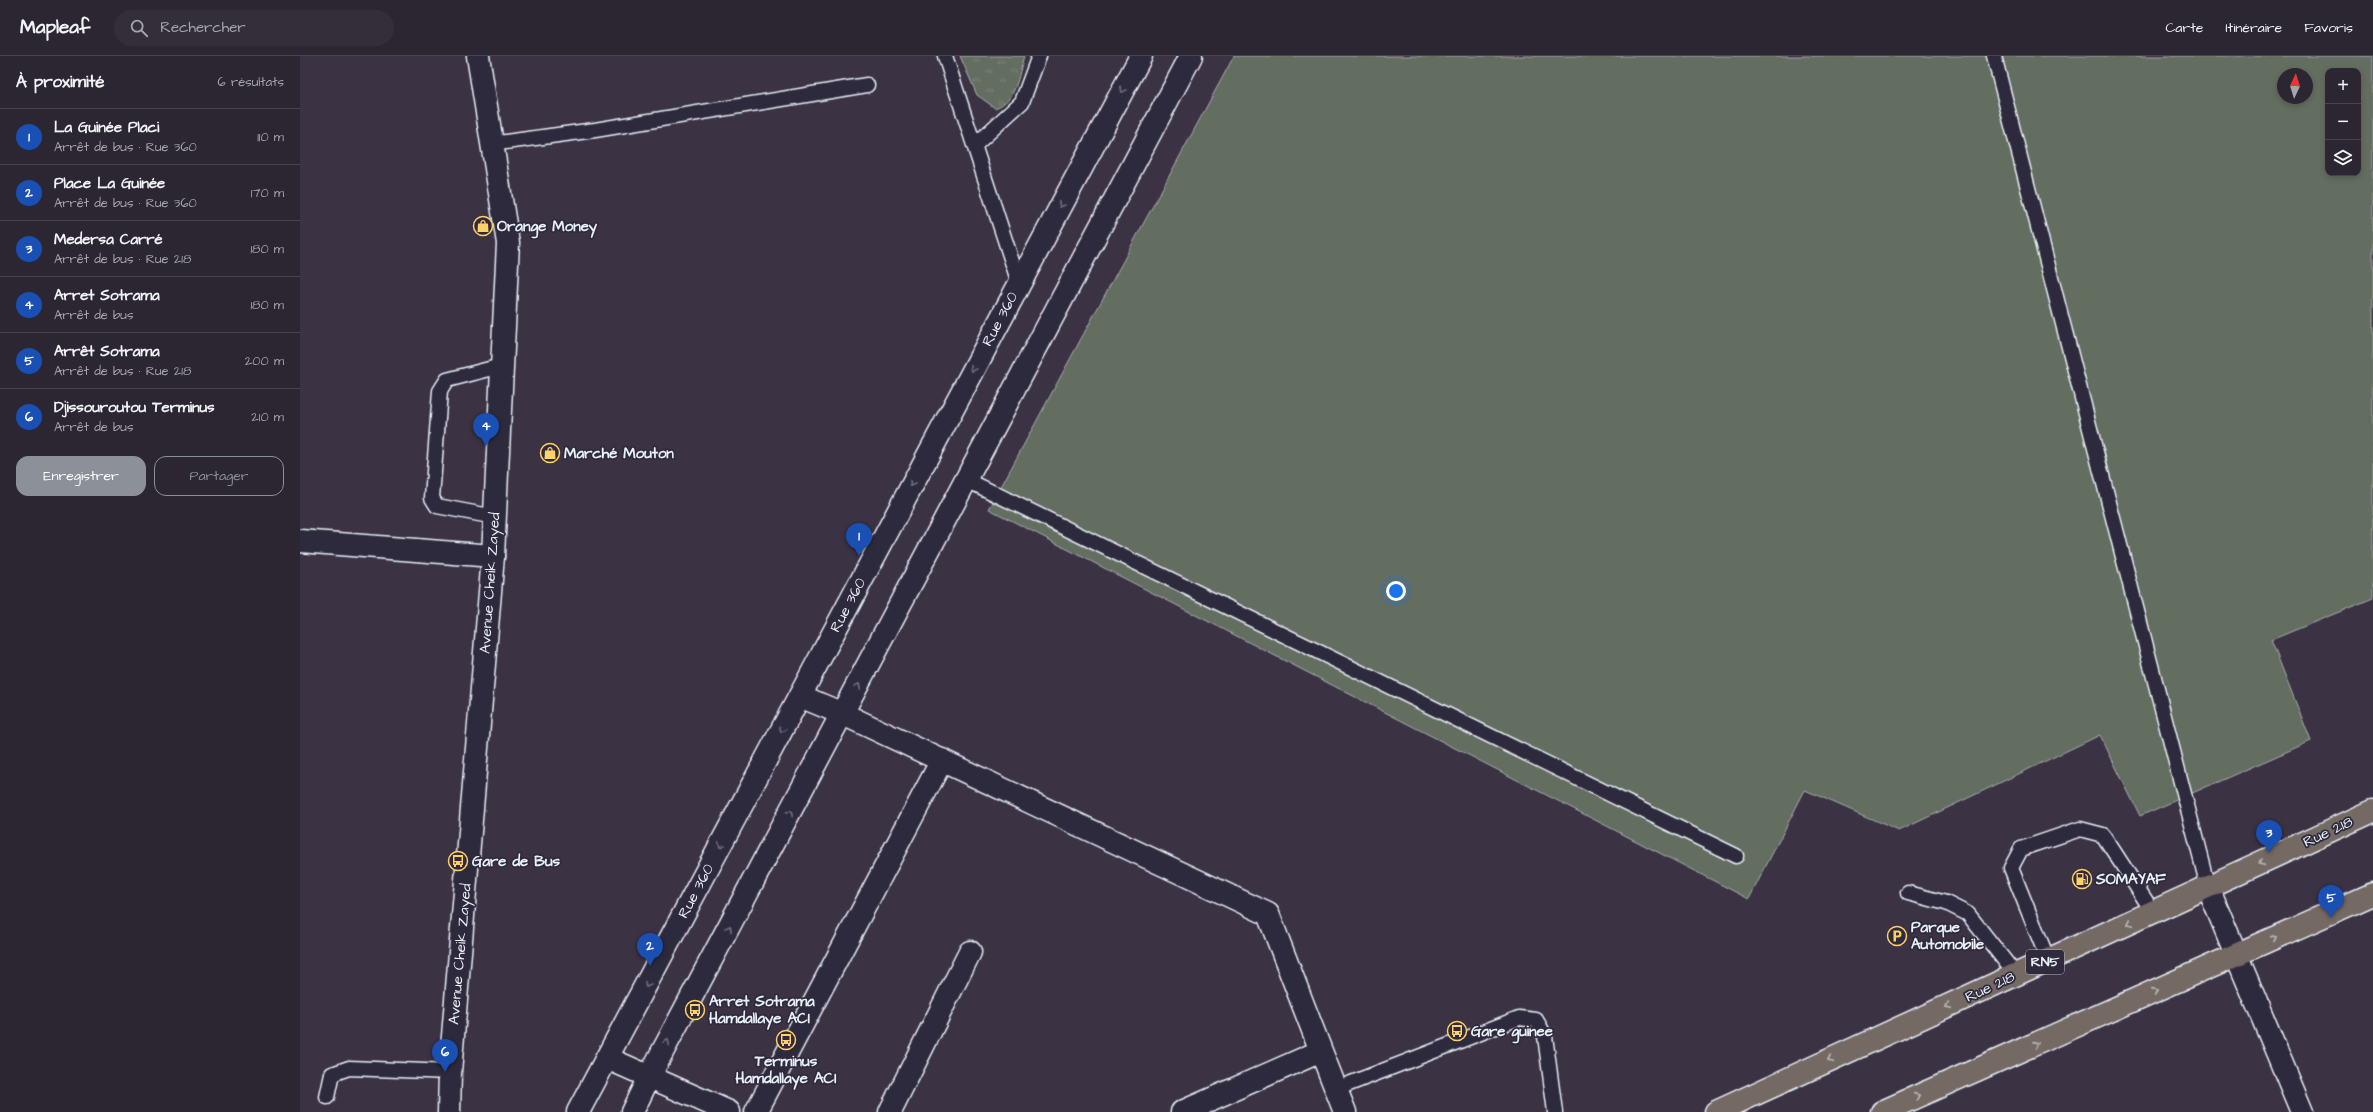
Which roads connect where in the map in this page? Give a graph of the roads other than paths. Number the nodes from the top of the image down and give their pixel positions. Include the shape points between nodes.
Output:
1 (478, 56) edge
2 (944, 56) edge
3 (1040, 56) edge
4 (1141, 56) edge
5 (1191, 56) edge
6 (1994, 56) edge
7 (867, 85) dead end
8 (491, 144) junction
9 (974, 146) junction
10 (1019, 283) junction
11 (501, 366) junction
12 (967, 480) junction
13 (494, 517) junction
14 (300, 541) edge
15 (493, 556) junction
16 (800, 696) junction
17 (843, 714) junction
18 (942, 760) junction
19 (2373, 812) edge
20 (1736, 856) dead end
21 (2208, 886) junction
22 (1908, 893) dead end
23 (2373, 894) edge
24 (2153, 912) junction
25 (970, 952) dead end
26 (2237, 955) junction
27 (2048, 960) junction
28 (2016, 975) junction
29 (1321, 1051) junction
30 (607, 1058) junction
31 (450, 1072) junction
32 (649, 1077) junction
33 (1336, 1089) junction
34 (327, 1097) dead end
35 (449, 1112) edge
36 (578, 1112) edge
37 (632, 1112) edge
38 (729, 1112) edge
39 (756, 1112) edge
40 (890, 1112) edge
41 (1182, 1112) edge
42 (1345, 1112) edge
43 (1555, 1112) edge
44 (1716, 1112) edge
45 (1882, 1112) edge
46 (2302, 1112) edge

1 - 8 street, Avenue Cheik Zayed
2 - 9 lane
3 - 9 lane via 1022,102
4 -> 10 street, Rue 360
5 - 12 street
6 - 21 lane
7 - 8 lane via 595,130
8 - 11 street, Avenue Cheik Zayed via 508,243
9 - 10 lane
10 -> 16 street, Rue 360
11 - 13 street, Avenue Cheik Zayed
11 - 13 lane via 447,380 440,391 432,498 437,506
17 -> 12 street
12 - 20 lane
13 - 15 street, Avenue Cheik Zayed
14 - 15 street
15 - 31 street, Avenue Cheik Zayed
16 - 17 street
16 -> 30 street, Rue 360
17 - 18 street
32 -> 17 street
18 - 29 street via 1268,914
18 - 39 street
19 -> 21 highway, Rue 218 / RN5
21 - 24 highway, Rue 218 / RN5
21 - 26 street
22 - 28 lane via 1946,903 1968,914
26 -> 23 highway
24 -> 27 highway, Rue 218 / RN5
24 - 27 lane via 2103,835 2080,829 2021,849 2011,868
25 - 40 street
45 -> 26 highway
26 - 46 street
27 - 28 highway, Rue 218 / RN5
28 -> 44 highway, Rue 218 / RN5
29 - 33 street
29 - 41 street
30 - 32 street
30 - 36 street, Rue 360
31 - 34 lane via 349,1068 332,1074
31 - 35 street, Avenue Cheik Zayed
32 - 37 street
32 - 38 street
33 - 42 street
33 - 43 lane via 1519,1018 1536,1020 1545,1036

